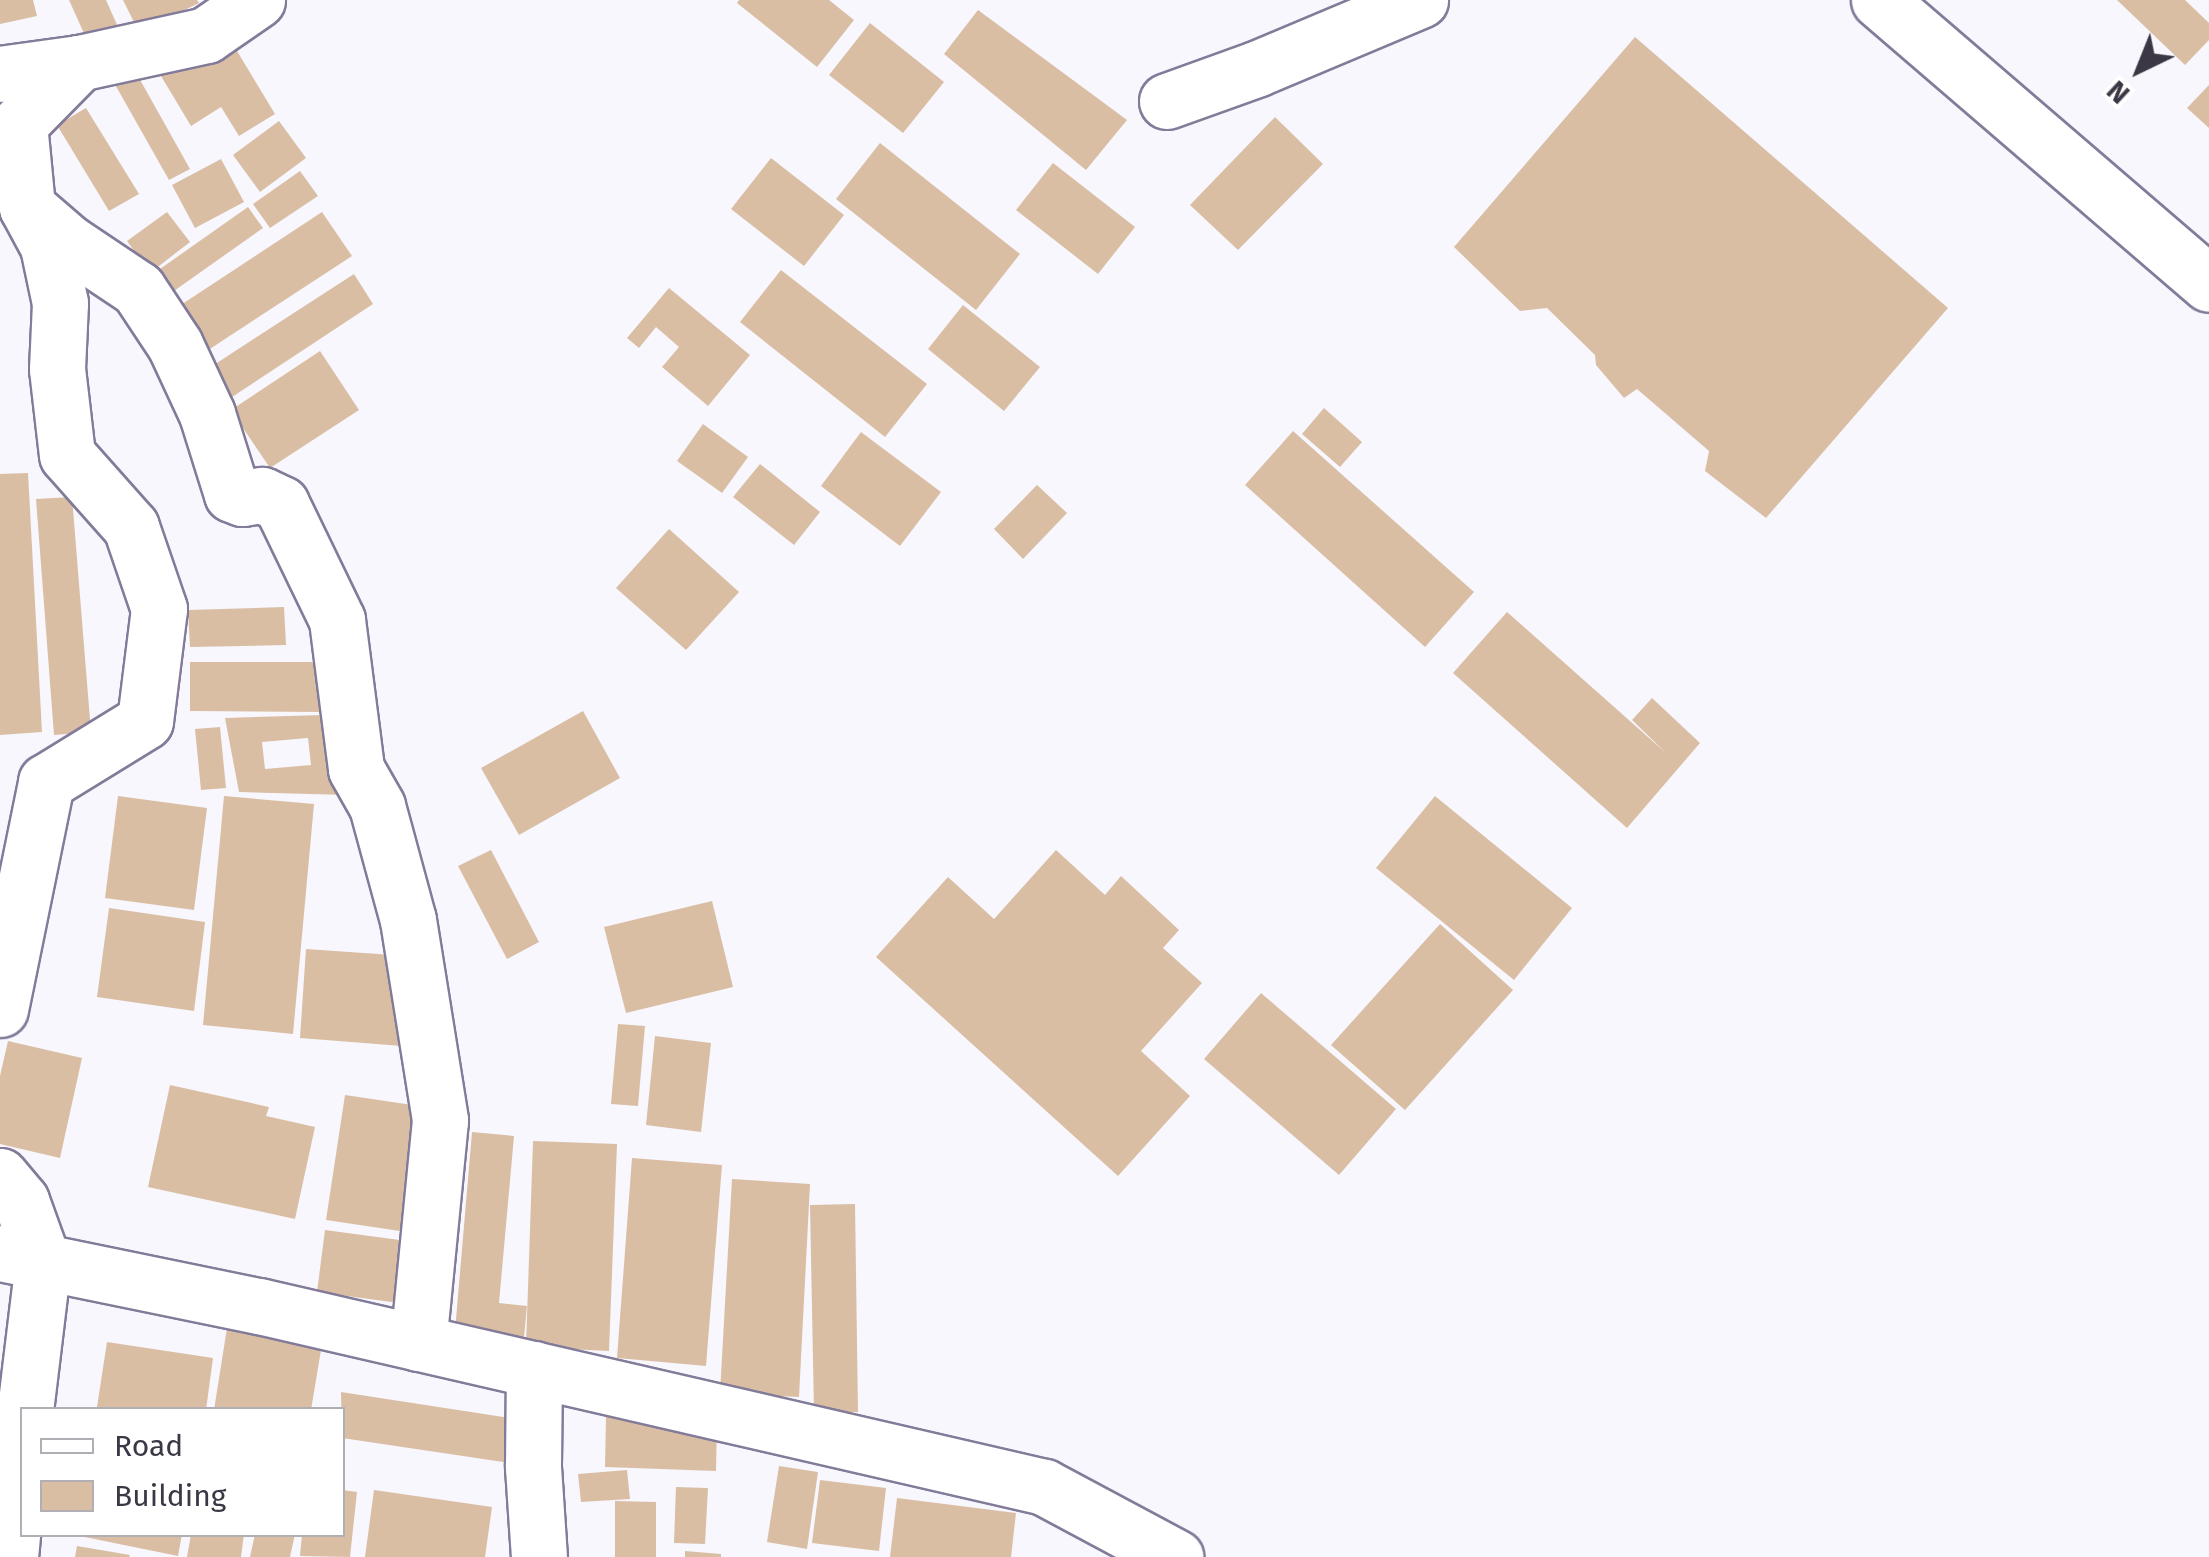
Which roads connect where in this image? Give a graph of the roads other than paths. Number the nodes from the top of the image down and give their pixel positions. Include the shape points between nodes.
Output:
1 (257, 0) edge
2 (1420, 0) edge
3 (1879, 0) edge
4 (79, 62) junction
5 (0, 74) edge
6 (1167, 101) dead end
7 (27, 207) junction
8 (2209, 284) edge
9 (0, 1010) edge
10 (0, 1176) edge
11 (21, 1258) edge
12 (418, 1343) junction
13 (534, 1369) junction
14 (25, 1407) edge
15 (20, 1450) edge
16 (1155, 1552) edge
17 (10, 1557) edge
18 (540, 1557) edge

1 - 4 street via 206,36
2 - 6 street
3 - 8 street
4 - 5 street
4 - 7 street via 20,124
7 - 9 street via 48,246 60,303 57,369 67,455 130,527 159,610 145,721 46,782
7 - 12 street via 138,289 199,397 232,494 262,494 281,504 337,620 356,769 377,806 408,920 440,1120
10 - 11 street via 21,1201
11 - 12 street
11 - 14 street
12 - 13 street
13 - 16 street via 1044,1487
13 - 18 street
15 - 17 street

